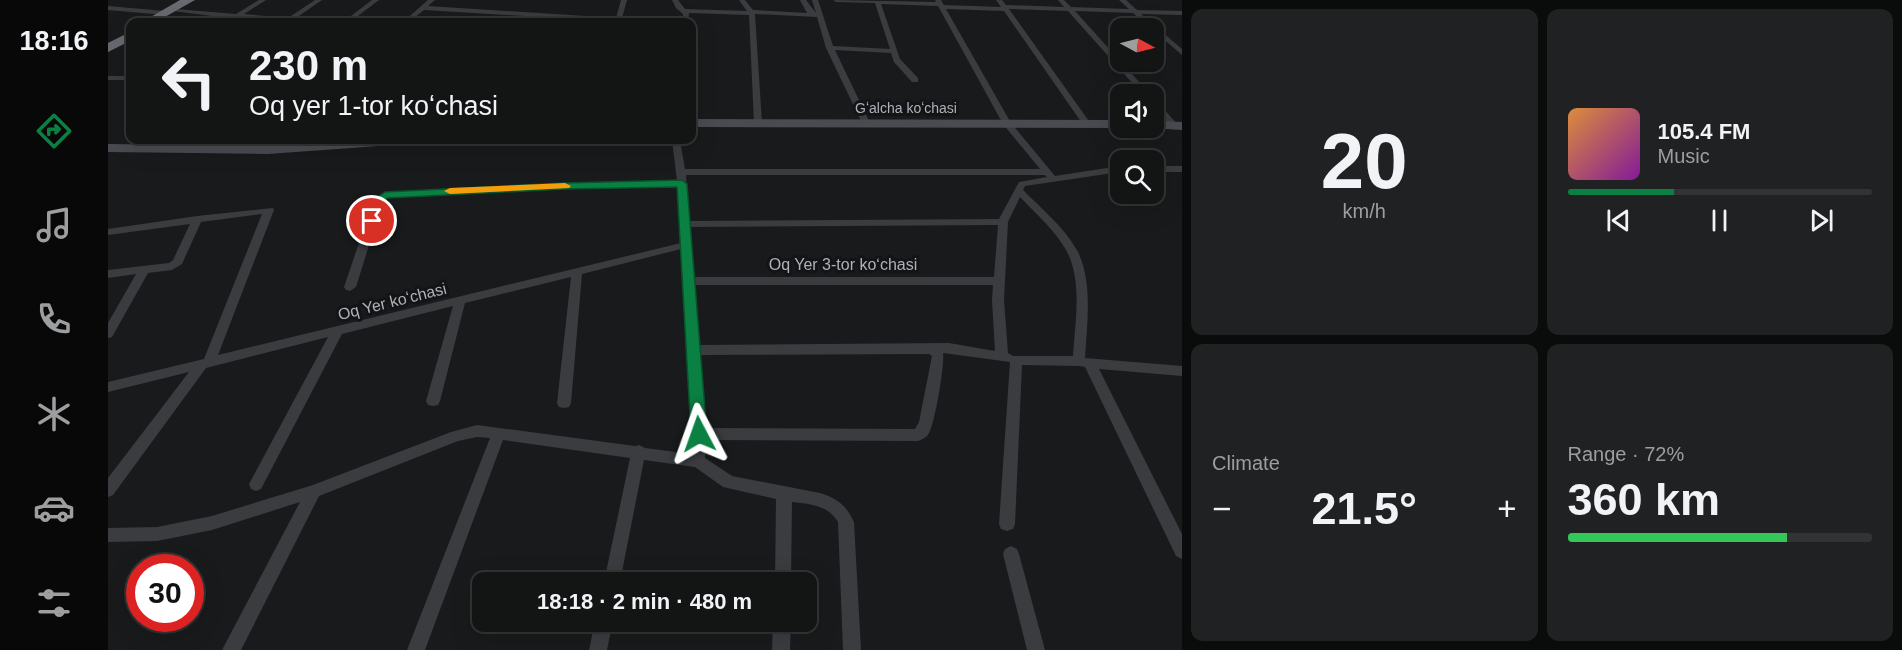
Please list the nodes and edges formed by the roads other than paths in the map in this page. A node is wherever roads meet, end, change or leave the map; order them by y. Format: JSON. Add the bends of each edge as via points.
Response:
{"nodes":[{"id":1,"x":189,"y":0,"type":"edge"},
{"id":2,"x":197,"y":0,"type":"edge"},
{"id":3,"x":263,"y":0,"type":"edge"},
{"id":4,"x":319,"y":0,"type":"edge"},
{"id":5,"x":376,"y":0,"type":"edge"},
{"id":6,"x":432,"y":0,"type":"edge"},
{"id":7,"x":623,"y":0,"type":"edge"},
{"id":8,"x":675,"y":0,"type":"edge"},
{"id":9,"x":742,"y":0,"type":"edge"},
{"id":10,"x":803,"y":0,"type":"edge"},
{"id":11,"x":815,"y":0,"type":"edge"},
{"id":12,"x":836,"y":0,"type":"edge"},
{"id":13,"x":999,"y":0,"type":"edge"},
{"id":14,"x":1061,"y":0,"type":"edge"},
{"id":15,"x":1122,"y":0,"type":"edge"},
{"id":16,"x":877,"y":1,"type":"edge"},
{"id":17,"x":940,"y":4,"type":"edge"},
{"id":18,"x":108,"y":8,"type":"edge"},
{"id":19,"x":423,"y":8,"type":"junction"},
{"id":20,"x":1005,"y":8,"type":"junction"},
{"id":21,"x":1069,"y":9,"type":"junction"},
{"id":22,"x":685,"y":10,"type":"junction"},
{"id":23,"x":170,"y":12,"type":"junction"},
{"id":24,"x":751,"y":12,"type":"junction"},
{"id":25,"x":1136,"y":12,"type":"junction"},
{"id":26,"x":1182,"y":14,"type":"edge"},
{"id":27,"x":815,"y":15,"type":"junction"},
{"id":28,"x":237,"y":16,"type":"junction"},
{"id":29,"x":157,"y":18,"type":"edge"},
{"id":30,"x":162,"y":18,"type":"edge"},
{"id":31,"x":233,"y":18,"type":"edge"},
{"id":32,"x":257,"y":18,"type":"edge"},
{"id":33,"x":292,"y":18,"type":"edge"},
{"id":34,"x":351,"y":18,"type":"edge"},
{"id":35,"x":410,"y":18,"type":"edge"},
{"id":36,"x":573,"y":18,"type":"edge"},
{"id":37,"x":619,"y":18,"type":"edge"},
{"id":38,"x":685,"y":18,"type":"edge"},
{"id":39,"x":126,"y":36,"type":"edge"},
{"id":40,"x":109,"y":44,"type":"edge"},
{"id":41,"x":830,"y":48,"type":"junction"},
{"id":42,"x":894,"y":51,"type":"junction"},
{"id":43,"x":1182,"y":53,"type":"edge"},
{"id":44,"x":108,"y":78,"type":"edge"},
{"id":45,"x":126,"y":78,"type":"edge"},
{"id":46,"x":915,"y":80,"type":"dead end"},
{"id":47,"x":1137,"y":84,"type":"edge"},
{"id":48,"x":1164,"y":113,"type":"edge"},
{"id":49,"x":696,"y":123,"type":"edge"},
{"id":50,"x":758,"y":123,"type":"junction"},
{"id":51,"x":866,"y":123,"type":"junction"},
{"id":52,"x":1007,"y":124,"type":"junction"},
{"id":53,"x":1087,"y":124,"type":"junction"},
{"id":54,"x":1110,"y":124,"type":"edge"},
{"id":55,"x":1178,"y":126,"type":"edge"},
{"id":56,"x":149,"y":144,"type":"edge"},
{"id":57,"x":302,"y":144,"type":"edge"},
{"id":58,"x":677,"y":144,"type":"edge"},
{"id":59,"x":108,"y":148,"type":"edge"},
{"id":60,"x":1164,"y":169,"type":"edge"},
{"id":61,"x":1182,"y":169,"type":"edge"},
{"id":62,"x":1110,"y":170,"type":"edge"},
{"id":63,"x":1050,"y":176,"type":"junction"},
{"id":64,"x":682,"y":178,"type":"junction"},
{"id":65,"x":1018,"y":190,"type":"junction"},
{"id":66,"x":197,"y":219,"type":"junction"},
{"id":67,"x":1003,"y":222,"type":"junction"},
{"id":68,"x":684,"y":224,"type":"junction"},
{"id":69,"x":108,"y":232,"type":"edge"},
{"id":70,"x":685,"y":245,"type":"junction"},
{"id":71,"x":143,"y":270,"type":"junction"},
{"id":72,"x":577,"y":273,"type":"junction"},
{"id":73,"x":108,"y":274,"type":"edge"},
{"id":74,"x":999,"y":280,"type":"junction"},
{"id":75,"x":688,"y":281,"type":"junction"},
{"id":76,"x":350,"y":287,"type":"dead end"},
{"id":77,"x":460,"y":300,"type":"junction"},
{"id":78,"x":337,"y":332,"type":"junction"},
{"id":79,"x":108,"y":334,"type":"edge"},
{"id":80,"x":932,"y":349,"type":"junction"},
{"id":81,"x":693,"y":350,"type":"junction"},
{"id":82,"x":1009,"y":358,"type":"junction"},
{"id":83,"x":1085,"y":362,"type":"junction"},
{"id":84,"x":205,"y":363,"type":"junction"},
{"id":85,"x":1182,"y":371,"type":"edge"},
{"id":86,"x":108,"y":387,"type":"edge"},
{"id":87,"x":433,"y":401,"type":"dead end"},
{"id":88,"x":564,"y":403,"type":"dead end"},
{"id":89,"x":499,"y":433,"type":"junction"},
{"id":90,"x":699,"y":434,"type":"junction"},
{"id":91,"x":639,"y":451,"type":"junction"},
{"id":92,"x":698,"y":461,"type":"junction"},
{"id":93,"x":256,"y":484,"type":"dead end"},
{"id":94,"x":108,"y":490,"type":"edge"},
{"id":95,"x":314,"y":491,"type":"junction"},
{"id":96,"x":784,"y":494,"type":"junction"},
{"id":97,"x":1007,"y":524,"type":"dead end"},
{"id":98,"x":109,"y":536,"type":"edge"},
{"id":99,"x":1182,"y":551,"type":"edge"},
{"id":100,"x":1011,"y":554,"type":"dead end"},
{"id":101,"x":614,"y":572,"type":"edge"},
{"id":102,"x":783,"y":572,"type":"edge"},
{"id":103,"x":602,"y":632,"type":"edge"},
{"id":104,"x":782,"y":632,"type":"edge"},
{"id":105,"x":231,"y":650,"type":"edge"},
{"id":106,"x":416,"y":650,"type":"edge"},
{"id":107,"x":598,"y":650,"type":"edge"},
{"id":108,"x":781,"y":650,"type":"edge"},
{"id":109,"x":852,"y":650,"type":"edge"},
{"id":110,"x":1036,"y":650,"type":"edge"}],
"edges":[{"from":1,"to":23,"type":"highway"},
{"from":2,"to":23,"type":"highway"},
{"from":3,"to":28,"type":"street"},
{"from":4,"to":33,"type":"street"},
{"from":5,"to":34,"type":"street"},
{"from":6,"to":19,"type":"street"},
{"from":7,"to":37,"type":"street"},
{"from":8,"to":22,"type":"street"},
{"from":9,"to":24,"type":"street"},
{"from":10,"to":27,"type":"street"},
{"from":11,"to":27,"type":"street"},
{"from":12,"to":16,"type":"street"},
{"from":13,"to":20,"type":"street"},
{"from":14,"to":21,"type":"street"},
{"from":15,"to":25,"type":"street"},
{"from":16,"to":17,"type":"street"},
{"from":16,"to":42,"type":"street"},
{"from":17,"to":20,"type":"street"},
{"from":17,"to":52,"type":"street"},
{"from":18,"to":23,"type":"street"},
{"from":19,"to":35,"type":"street"},
{"from":19,"to":36,"type":"street"},
{"from":20,"to":21,"type":"street"},
{"from":20,"to":53,"type":"street"},
{"from":21,"to":25,"type":"street"},
{"from":21,"to":47,"type":"street"},
{"from":22,"to":24,"type":"street"},
{"from":22,"to":38,"type":"street"},
{"from":23,"to":28,"type":"street"},
{"from":23,"to":29,"type":"highway"},
{"from":23,"to":30,"type":"highway"},
{"from":24,"to":27,"type":"street"},
{"from":24,"to":50,"type":"street"},
{"from":25,"to":26,"type":"street"},
{"from":25,"to":43,"type":"street"},
{"from":27,"to":41,"type":"street"},
{"from":28,"to":31,"type":"street"},
{"from":28,"to":32,"type":"street"},
{"from":39,"to":40,"type":"highway"},
{"from":41,"to":42,"type":"street"},
{"from":41,"to":51,"type":"street"},
{"from":42,"to":46,"type":"street"},
{"from":44,"to":45,"type":"street"},
{"from":48,"to":55,"type":"street"},
{"from":49,"to":50,"type":"street","name":"Gʻalcha koʻchasi"},
{"from":50,"to":51,"type":"street","name":"Gʻalcha koʻchasi"},
{"from":51,"to":52,"type":"street","name":"Gʻalcha koʻchasi"},
{"from":52,"to":53,"type":"street","name":"Gʻalcha koʻchasi"},
{"from":52,"to":63,"type":"street"},
{"from":53,"to":54,"type":"street","name":"Gʻalcha koʻchasi"},
{"from":56,"to":57,"type":"street"},
{"from":56,"to":59,"type":"street"},
{"from":58,"to":64,"type":"street"},
{"from":60,"to":61,"type":"street"},
{"from":62,"to":63,"type":"street"},
{"from":63,"to":64,"type":"street"},
{"from":63,"to":65,"type":"street","via":[[1022,184]]},
{"from":64,"to":68,"type":"street"},
{"from":64,"to":76,"type":"street","via":[[385,195],[379,199]]},
{"from":65,"to":67,"type":"street"},
{"from":65,"to":83,"type":"street","via":[[1075,257]]},
{"from":66,"to":69,"type":"street"},
{"from":66,"to":71,"type":"street","via":[[178,262]]},
{"from":66,"to":84,"type":"street","via":[[270,211]]},
{"from":67,"to":68,"type":"street"},
{"from":67,"to":74,"type":"street"},
{"from":68,"to":70,"type":"street"},
{"from":70,"to":72,"type":"street","name":"Oq Yer koʻchasi"},
{"from":70,"to":75,"type":"street"},
{"from":71,"to":73,"type":"street"},
{"from":71,"to":79,"type":"street"},
{"from":72,"to":77,"type":"street","name":"Oq Yer koʻchasi"},
{"from":72,"to":88,"type":"street"},
{"from":74,"to":75,"type":"street","name":"Oq Yer 3-tor koʻchasi"},
{"from":74,"to":82,"type":"street"},
{"from":75,"to":81,"type":"street"},
{"from":77,"to":78,"type":"street","name":"Oq Yer koʻchasi"},
{"from":77,"to":87,"type":"street"},
{"from":78,"to":84,"type":"street","name":"Oq Yer koʻchasi"},
{"from":78,"to":93,"type":"street"},
{"from":80,"to":81,"type":"street"},
{"from":80,"to":82,"type":"street"},
{"from":80,"to":90,"type":"street","via":[[938,355],[926,422],[918,435]]},
{"from":81,"to":90,"type":"street"},
{"from":82,"to":83,"type":"street"},
{"from":82,"to":97,"type":"street"},
{"from":83,"to":85,"type":"street"},
{"from":83,"to":99,"type":"street"},
{"from":84,"to":86,"type":"street","name":"Oq Yer koʻchasi"},
{"from":84,"to":94,"type":"street"},
{"from":89,"to":91,"type":"street"},
{"from":89,"to":95,"type":"street","via":[[466,432]]},
{"from":89,"to":106,"type":"street"},
{"from":90,"to":92,"type":"street"},
{"from":91,"to":92,"type":"street"},
{"from":91,"to":101,"type":"street"},
{"from":92,"to":96,"type":"street","via":[[728,482]]},
{"from":95,"to":98,"type":"street","via":[[182,530]]},
{"from":95,"to":105,"type":"street"},
{"from":96,"to":102,"type":"street"},
{"from":96,"to":109,"type":"street","via":[[820,501],[843,512]]},
{"from":100,"to":110,"type":"street"},
{"from":103,"to":107,"type":"street"},
{"from":104,"to":108,"type":"street"}]}
